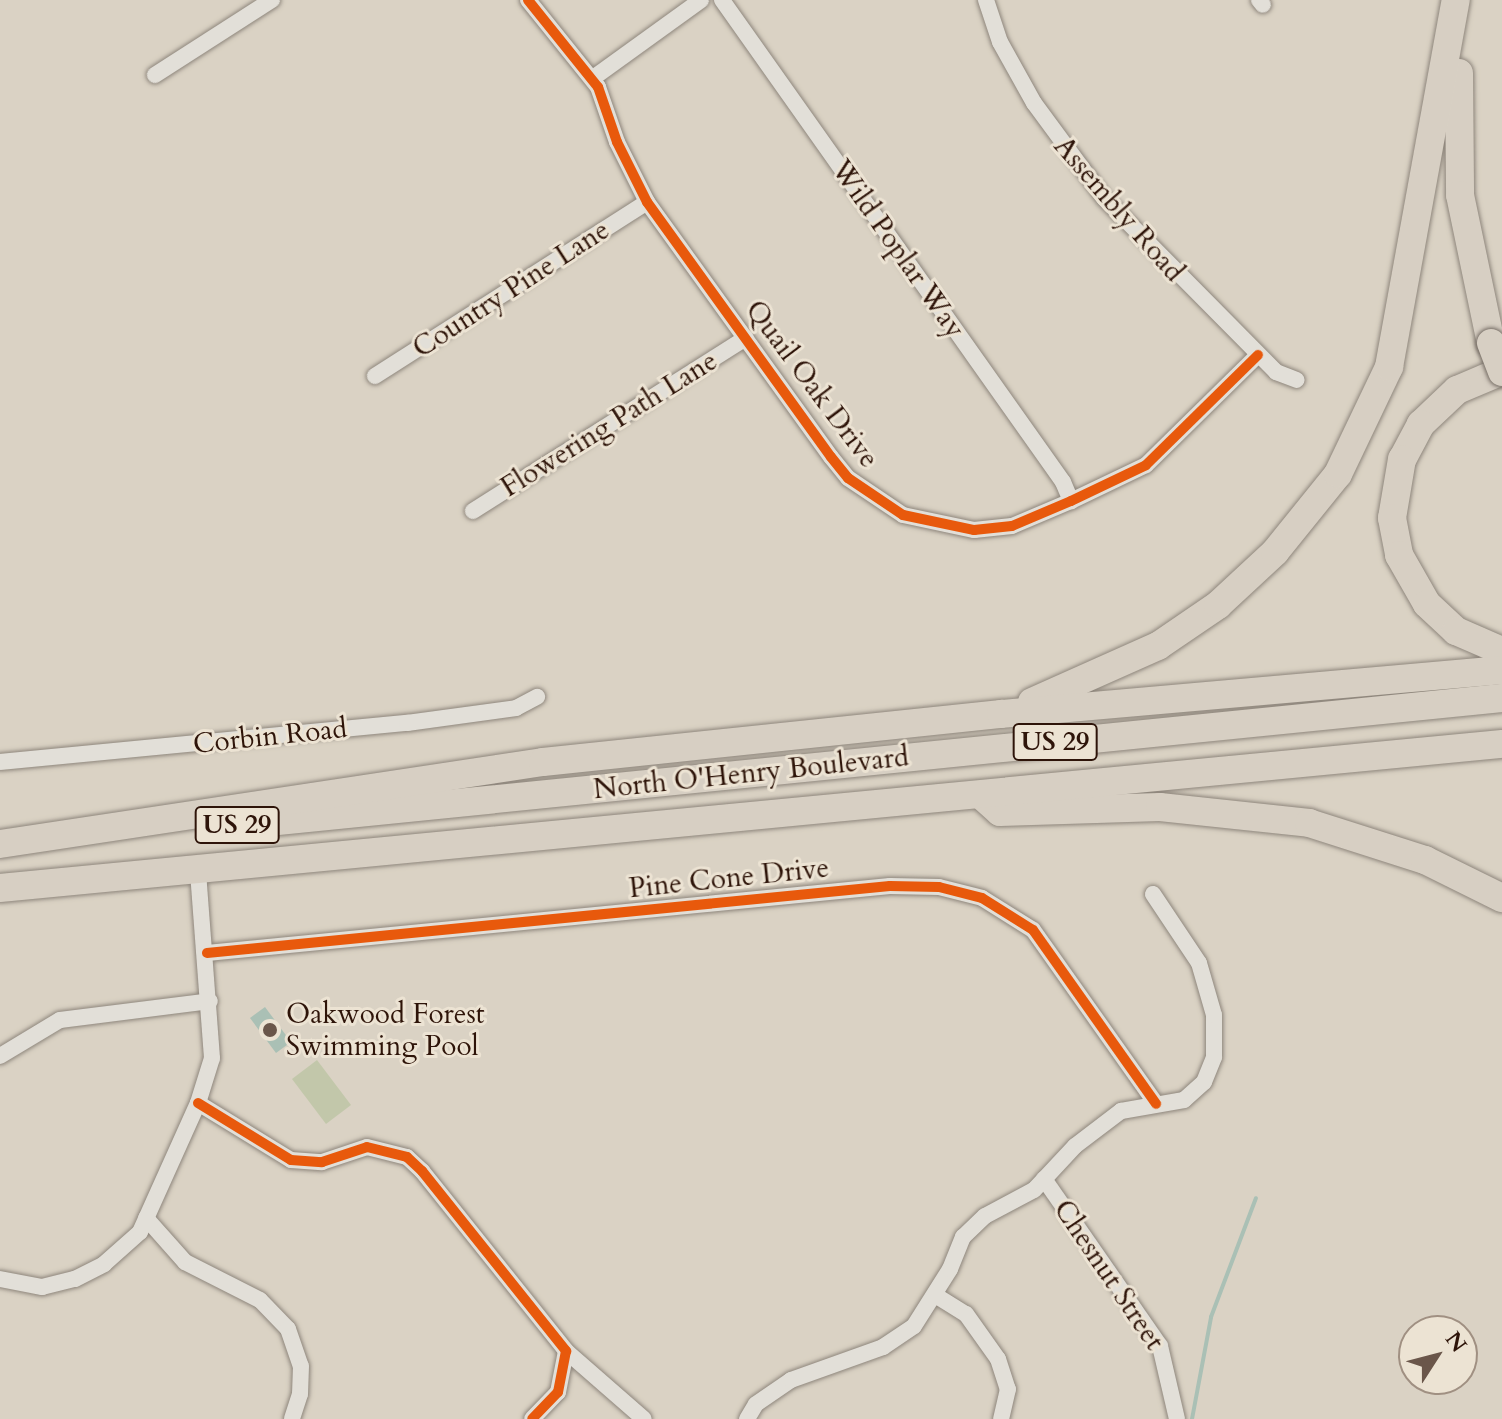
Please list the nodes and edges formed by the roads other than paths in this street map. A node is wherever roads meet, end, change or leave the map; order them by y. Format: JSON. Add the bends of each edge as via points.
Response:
{"nodes":[{"id":1,"x":272,"y":0,"type":"edge"},
{"id":2,"x":528,"y":0,"type":"edge"},
{"id":3,"x":701,"y":0,"type":"edge"},
{"id":4,"x":722,"y":0,"type":"edge"},
{"id":5,"x":986,"y":0,"type":"edge"},
{"id":6,"x":1456,"y":0,"type":"edge"},
{"id":7,"x":1466,"y":0,"type":"edge"},
{"id":8,"x":155,"y":75,"type":"dead end"},
{"id":9,"x":593,"y":78,"type":"junction"},
{"id":10,"x":647,"y":202,"type":"junction"},
{"id":11,"x":746,"y":338,"type":"junction"},
{"id":12,"x":1258,"y":355,"type":"junction"},
{"id":13,"x":1502,"y":372,"type":"edge"},
{"id":14,"x":375,"y":376,"type":"dead end"},
{"id":15,"x":1297,"y":380,"type":"dead end"},
{"id":16,"x":1071,"y":501,"type":"junction"},
{"id":17,"x":473,"y":511,"type":"dead end"},
{"id":18,"x":1502,"y":651,"type":"edge"},
{"id":19,"x":1502,"y":670,"type":"edge"},
{"id":20,"x":537,"y":697,"type":"dead end"},
{"id":21,"x":1502,"y":698,"type":"edge"},
{"id":22,"x":1001,"y":714,"type":"junction"},
{"id":23,"x":1502,"y":744,"type":"edge"},
{"id":24,"x":0,"y":762,"type":"edge"},
{"id":25,"x":981,"y":795,"type":"junction"},
{"id":26,"x":0,"y":847,"type":"edge"},
{"id":27,"x":198,"y":871,"type":"junction"},
{"id":28,"x":0,"y":888,"type":"edge"},
{"id":29,"x":1153,"y":894,"type":"dead end"},
{"id":30,"x":1502,"y":898,"type":"edge"},
{"id":31,"x":207,"y":953,"type":"junction"},
{"id":32,"x":210,"y":1001,"type":"junction"},
{"id":33,"x":0,"y":1056,"type":"edge"},
{"id":34,"x":198,"y":1103,"type":"junction"},
{"id":35,"x":1156,"y":1104,"type":"junction"},
{"id":36,"x":1044,"y":1179,"type":"junction"},
{"id":37,"x":146,"y":1218,"type":"junction"},
{"id":38,"x":0,"y":1279,"type":"edge"},
{"id":39,"x":935,"y":1295,"type":"junction"},
{"id":40,"x":566,"y":1351,"type":"junction"},
{"id":41,"x":293,"y":1419,"type":"edge"},
{"id":42,"x":532,"y":1419,"type":"edge"},
{"id":43,"x":644,"y":1419,"type":"edge"},
{"id":44,"x":747,"y":1419,"type":"edge"},
{"id":45,"x":1001,"y":1419,"type":"edge"},
{"id":46,"x":1177,"y":1419,"type":"edge"}],
"edges":[{"from":1,"to":8,"type":"street"},
{"from":2,"to":9,"type":"street","name":"Quail Oak Drive"},
{"from":3,"to":9,"type":"street"},
{"from":4,"to":16,"type":"street","name":"Wild Poplar Way","via":[[1063,482]]},
{"from":5,"to":12,"type":"street","name":"Assembly Road","via":[[1008,59],[1064,148],[1134,232]]},
{"from":6,"to":22,"type":"highway","via":[[1389,367],[1338,474],[1275,552],[1190,625],[1080,684]]},
{"from":7,"to":13,"type":"highway","bridge":true,"via":[[1458,86],[1460,195],[1491,343]]},
{"from":9,"to":10,"type":"street","name":"Quail Oak Drive"},
{"from":10,"to":11,"type":"street","name":"Quail Oak Drive"},
{"from":10,"to":14,"type":"street","name":"Country Pine Lane"},
{"from":11,"to":16,"type":"street","name":"Quail Oak Drive","via":[[848,478],[903,515],[974,530],[1012,526]]},
{"from":11,"to":17,"type":"street","name":"Flowering Path Lane"},
{"from":12,"to":15,"type":"street","name":"Assembly Road","via":[[1283,377]]},
{"from":12,"to":16,"type":"street","name":"Quail Oak Drive","via":[[1146,465]]},
{"from":13,"to":18,"type":"highway","via":[[1457,390],[1421,424],[1399,468],[1392,518],[1406,573],[1427,604],[1456,631]]},
{"from":19,"to":22,"type":"highway"},
{"from":20,"to":24,"type":"street","name":"Corbin Road","via":[[516,708],[407,723]]},
{"from":21,"to":26,"type":"highway","name":"North O'Henry Boulevard","number":"US 29"},
{"from":22,"to":26,"type":"highway","via":[[543,762]]},
{"from":23,"to":25,"type":"highway","name":"North O'Henry Boulevard","number":"US 29"},
{"from":25,"to":27,"type":"highway","name":"North O'Henry Boulevard","number":"US 29"},
{"from":25,"to":30,"type":"highway","via":[[1000,812],[1160,807],[1309,823],[1425,860]]},
{"from":27,"to":28,"type":"highway","name":"North O'Henry Boulevard","number":"US 29"},
{"from":27,"to":31,"type":"street"},
{"from":29,"to":35,"type":"street","name":"Chesnut Street","via":[[1199,963],[1214,1015],[1214,1057],[1204,1082],[1184,1100]]},
{"from":31,"to":32,"type":"street"},
{"from":31,"to":35,"type":"street","name":"Pine Cone Drive","via":[[890,886],[939,887],[982,898],[1033,930]]},
{"from":32,"to":33,"type":"street","via":[[60,1020]]},
{"from":32,"to":34,"type":"street","via":[[212,1058]]},
{"from":34,"to":37,"type":"street"},
{"from":34,"to":40,"type":"street","via":[[291,1160],[322,1162],[367,1147],[407,1157]]},
{"from":35,"to":36,"type":"street","name":"Chesnut Street","via":[[1121,1111],[1075,1146]]},
{"from":36,"to":39,"type":"street","name":"Chesnut Street","via":[[1034,1190],[985,1216],[963,1237]]},
{"from":36,"to":46,"type":"street","name":"Chesnut Street","via":[[1160,1346]]},
{"from":37,"to":38,"type":"street","via":[[121,1251],[75,1279],[42,1287]]},
{"from":37,"to":41,"type":"street","via":[[185,1262],[260,1300],[288,1329],[301,1366]]},
{"from":39,"to":44,"type":"street","name":"Chesnut Street","via":[[914,1326],[883,1347],[791,1380],[756,1404]]},
{"from":39,"to":45,"type":"street","via":[[966,1314],[998,1359],[1008,1389]]},
{"from":40,"to":42,"type":"street","via":[[558,1392]]},
{"from":40,"to":43,"type":"street"}]}
